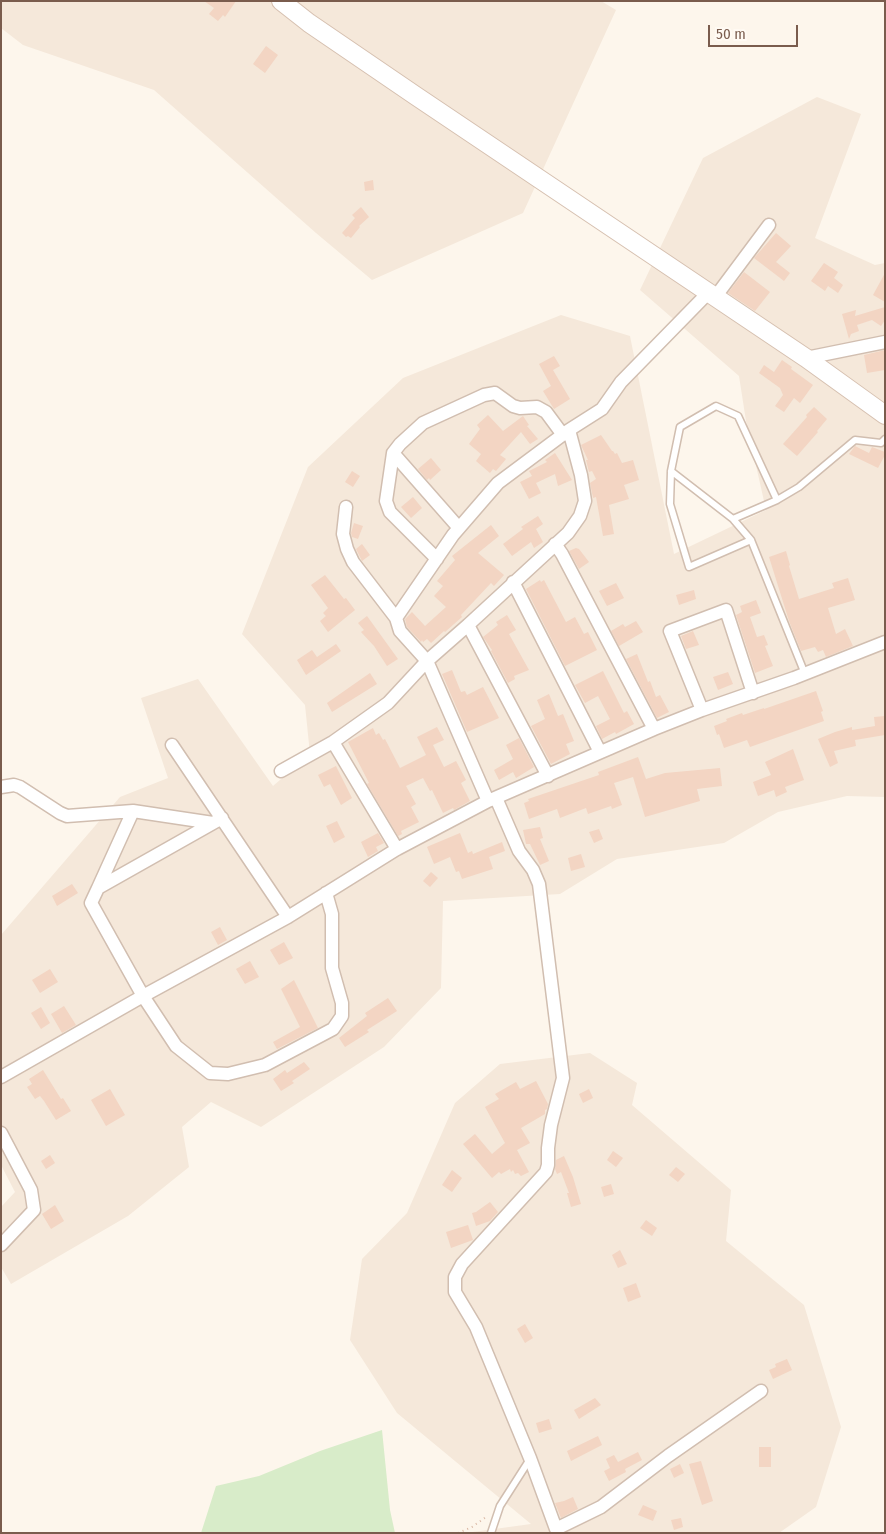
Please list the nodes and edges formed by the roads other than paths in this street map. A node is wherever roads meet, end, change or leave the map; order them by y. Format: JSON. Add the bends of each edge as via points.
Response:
{"nodes":[{"id":1,"x":281,"y":1,"type":"edge"},
{"id":2,"x":769,"y":225,"type":"dead end"},
{"id":3,"x":713,"y":294,"type":"junction"},
{"id":4,"x":885,"y":342,"type":"edge"},
{"id":5,"x":806,"y":358,"type":"junction"},
{"id":6,"x":885,"y":415,"type":"edge"},
{"id":7,"x":566,"y":432,"type":"junction"},
{"id":8,"x":885,"y":439,"type":"edge"},
{"id":9,"x":393,"y":453,"type":"junction"},
{"id":10,"x":671,"y":471,"type":"junction"},
{"id":11,"x":777,"y":500,"type":"junction"},
{"id":12,"x":346,"y":507,"type":"dead end"},
{"id":13,"x":733,"y":519,"type":"junction"},
{"id":14,"x":459,"y":528,"type":"junction"},
{"id":15,"x":751,"y":540,"type":"junction"},
{"id":16,"x":555,"y":544,"type":"junction"},
{"id":17,"x":437,"y":559,"type":"junction"},
{"id":18,"x":513,"y":582,"type":"junction"},
{"id":19,"x":396,"y":618,"type":"junction"},
{"id":20,"x":468,"y":625,"type":"junction"},
{"id":21,"x":885,"y":642,"type":"edge"},
{"id":22,"x":427,"y":661,"type":"junction"},
{"id":23,"x":805,"y":674,"type":"junction"},
{"id":24,"x":753,"y":693,"type":"junction"},
{"id":25,"x":702,"y":710,"type":"junction"},
{"id":26,"x":654,"y":729,"type":"junction"},
{"id":27,"x":333,"y":742,"type":"junction"},
{"id":28,"x":172,"y":745,"type":"dead end"},
{"id":29,"x":600,"y":752,"type":"junction"},
{"id":30,"x":281,"y":772,"type":"dead end"},
{"id":31,"x":548,"y":776,"type":"junction"},
{"id":32,"x":1,"y":787,"type":"edge"},
{"id":33,"x":492,"y":799,"type":"junction"},
{"id":34,"x":133,"y":811,"type":"junction"},
{"id":35,"x":218,"y":821,"type":"junction"},
{"id":36,"x":397,"y":849,"type":"junction"},
{"id":37,"x":98,"y":888,"type":"junction"},
{"id":38,"x":326,"y":893,"type":"junction"},
{"id":39,"x":288,"y":917,"type":"junction"},
{"id":40,"x":142,"y":996,"type":"junction"},
{"id":41,"x":1,"y":1077,"type":"edge"},
{"id":42,"x":1,"y":1133,"type":"edge"},
{"id":43,"x":1,"y":1245,"type":"edge"},
{"id":44,"x":762,"y":1391,"type":"dead end"},
{"id":45,"x":530,"y":1458,"type":"junction"},
{"id":46,"x":491,"y":1533,"type":"edge"}],
"edges":[{"from":1,"to":3,"type":"street","via":[[416,96]]},
{"from":2,"to":3,"type":"street"},
{"from":3,"to":5,"type":"street"},
{"from":3,"to":7,"type":"street","via":[[621,382],[602,409]]},
{"from":4,"to":5,"type":"street"},
{"from":5,"to":6,"type":"street"},
{"from":7,"to":9,"type":"street","via":[[537,407],[513,406],[495,393],[423,423]]},
{"from":7,"to":14,"type":"street","via":[[498,483]]},
{"from":7,"to":16,"type":"street","via":[[581,475],[585,501],[580,516]]},
{"from":8,"to":11,"type":"lane","via":[[881,443],[855,440],[799,487]]},
{"from":9,"to":14,"type":"street"},
{"from":9,"to":17,"type":"street","via":[[386,500],[390,512]]},
{"from":10,"to":11,"type":"lane","via":[[680,427],[716,406],[738,416]]},
{"from":10,"to":13,"type":"lane"},
{"from":10,"to":15,"type":"lane","via":[[670,504],[689,567]]},
{"from":11,"to":13,"type":"lane"},
{"from":12,"to":19,"type":"street","via":[[343,534],[347,549],[353,562]]},
{"from":13,"to":15,"type":"lane"},
{"from":14,"to":17,"type":"street"},
{"from":15,"to":23,"type":"lane"},
{"from":16,"to":18,"type":"street"},
{"from":16,"to":26,"type":"street"},
{"from":17,"to":19,"type":"street"},
{"from":18,"to":20,"type":"street"},
{"from":18,"to":29,"type":"street"},
{"from":19,"to":22,"type":"street","via":[[400,631]]},
{"from":20,"to":22,"type":"street"},
{"from":20,"to":31,"type":"street"},
{"from":21,"to":23,"type":"street"},
{"from":22,"to":27,"type":"street","via":[[388,703]]},
{"from":22,"to":33,"type":"street"},
{"from":23,"to":24,"type":"street"},
{"from":24,"to":25,"type":"street"},
{"from":24,"to":25,"type":"street","via":[[726,610],[670,632]]},
{"from":25,"to":26,"type":"street"},
{"from":26,"to":29,"type":"street"},
{"from":27,"to":30,"type":"street"},
{"from":27,"to":36,"type":"street"},
{"from":28,"to":35,"type":"street"},
{"from":29,"to":31,"type":"street"},
{"from":31,"to":33,"type":"street"},
{"from":32,"to":34,"type":"street","via":[[20,787],[67,816]]},
{"from":33,"to":36,"type":"street"},
{"from":33,"to":45,"type":"street","via":[[540,884],[562,1078],[551,1124],[546,1172],[462,1264],[455,1277],[455,1292],[476,1327]]},
{"from":34,"to":35,"type":"street"},
{"from":34,"to":37,"type":"street"},
{"from":35,"to":37,"type":"street"},
{"from":35,"to":39,"type":"street"},
{"from":36,"to":38,"type":"street"},
{"from":37,"to":40,"type":"street","via":[[91,903]]},
{"from":38,"to":39,"type":"street"},
{"from":38,"to":40,"type":"street","via":[[332,914],[332,968],[342,1003],[342,1016],[333,1029],[265,1065],[228,1074],[210,1073],[176,1046]]},
{"from":39,"to":40,"type":"street"},
{"from":40,"to":41,"type":"street"},
{"from":42,"to":43,"type":"street","via":[[31,1190],[34,1210]]},
{"from":44,"to":45,"type":"street","via":[[601,1507],[554,1530]]},
{"from":45,"to":46,"type":"lane","via":[[500,1506]]}]}
